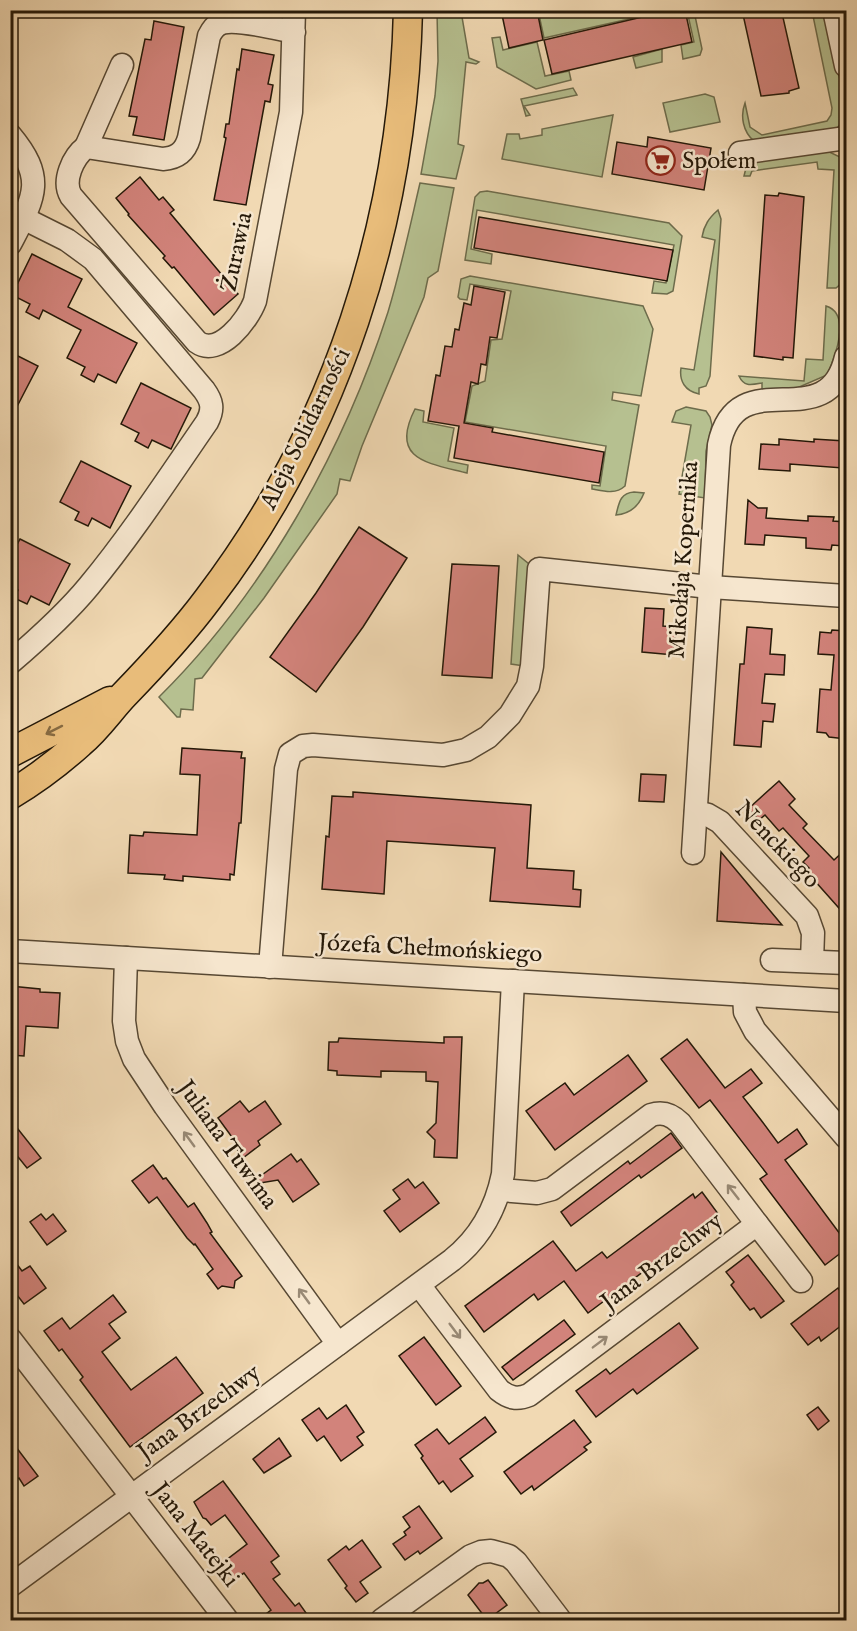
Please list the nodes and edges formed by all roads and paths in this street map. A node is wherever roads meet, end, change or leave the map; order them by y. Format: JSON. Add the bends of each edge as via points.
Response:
{"nodes":[{"id":1,"x":408,"y":10,"type":"edge"},
{"id":2,"x":834,"y":10,"type":"edge"},
{"id":3,"x":294,"y":21,"type":"edge"},
{"id":4,"x":122,"y":65,"type":"dead end"},
{"id":5,"x":846,"y":66,"type":"edge"},
{"id":6,"x":10,"y":135,"type":"edge"},
{"id":7,"x":846,"y":138,"type":"edge"},
{"id":8,"x":86,"y":147,"type":"junction"},
{"id":9,"x":740,"y":153,"type":"dead end"},
{"id":10,"x":23,"y":218,"type":"junction"},
{"id":11,"x":10,"y":244,"type":"edge"},
{"id":12,"x":846,"y":357,"type":"edge"},
{"id":13,"x":710,"y":587,"type":"junction"},
{"id":14,"x":846,"y":596,"type":"edge"},
{"id":15,"x":10,"y":663,"type":"edge"},
{"id":16,"x":122,"y":697,"type":"junction"},
{"id":17,"x":10,"y":753,"type":"edge"},
{"id":18,"x":10,"y":795,"type":"edge"},
{"id":19,"x":696,"y":812,"type":"junction"},
{"id":20,"x":693,"y":853,"type":"dead end"},
{"id":21,"x":10,"y":951,"type":"edge"},
{"id":22,"x":126,"y":958,"type":"junction"},
{"id":23,"x":772,"y":960,"type":"dead end"},
{"id":24,"x":812,"y":962,"type":"junction"},
{"id":25,"x":846,"y":963,"type":"edge"},
{"id":26,"x":270,"y":967,"type":"junction"},
{"id":27,"x":513,"y":981,"type":"junction"},
{"id":28,"x":744,"y":995,"type":"junction"},
{"id":29,"x":846,"y":1001,"type":"edge"},
{"id":30,"x":846,"y":1137,"type":"edge"},
{"id":31,"x":500,"y":1190,"type":"junction"},
{"id":32,"x":757,"y":1224,"type":"junction"},
{"id":33,"x":801,"y":1281,"type":"dead end"},
{"id":34,"x":419,"y":1284,"type":"junction"},
{"id":35,"x":10,"y":1339,"type":"edge"},
{"id":36,"x":338,"y":1344,"type":"junction"},
{"id":37,"x":131,"y":1496,"type":"junction"},
{"id":38,"x":10,"y":1586,"type":"edge"},
{"id":39,"x":227,"y":1620,"type":"edge"},
{"id":40,"x":382,"y":1620,"type":"edge"},
{"id":41,"x":560,"y":1620,"type":"edge"}],
"edges":[{"from":1,"to":16,"type":"main road","name":"Aleja Solidarności","via":[[405,78],[392,176],[367,285],[334,380],[292,467],[239,555],[181,633]]},
{"from":2,"to":5,"type":"street"},
{"from":3,"to":8,"type":"street","name":"Żurawia","via":[[229,21],[215,27],[208,43],[189,138],[179,155],[157,159]]},
{"from":3,"to":8,"type":"street","name":"Żurawia","via":[[291,112],[257,294],[245,321],[216,345],[197,342],[71,196],[68,178]]},
{"from":4,"to":8,"type":"street","name":"Żurawia"},
{"from":6,"to":10,"type":"street","via":[[28,158],[33,176],[31,199]]},
{"from":7,"to":9,"type":"street"},
{"from":10,"to":11,"type":"street"},
{"from":10,"to":15,"type":"street","via":[[67,240],[93,259],[209,396],[212,408],[202,430],[99,573]]},
{"from":12,"to":13,"type":"street","name":"Mikołaja Kopernika","via":[[838,381],[825,393],[748,404],[727,419],[719,445]]},
{"from":13,"to":14,"type":"street"},
{"from":13,"to":19,"type":"street","name":"Mikołaja Kopernika"},
{"from":13,"to":26,"type":"street","via":[[539,569],[528,686],[510,715],[488,737],[466,750],[443,755],[298,747],[290,754],[286,769]]},
{"from":16,"to":17,"type":"main road","name":"Aleja Solidarności","one_way":true},
{"from":16,"to":18,"type":"main road","name":"Aleja Solidarności","via":[[81,743]]},
{"from":19,"to":20,"type":"street","name":"Mikołaja Kopernika"},
{"from":19,"to":24,"type":"street","name":"Nenckiego","via":[[720,822],[807,916],[813,933]]},
{"from":21,"to":22,"type":"street","name":"Józefa Chełmońskiego"},
{"from":22,"to":26,"type":"street","name":"Józefa Chełmońskiego"},
{"from":36,"to":22,"type":"street","name":"Juliana Tuwima","one_way":true,"via":[[136,1064],[125,1031]]},
{"from":23,"to":24,"type":"street"},
{"from":24,"to":25,"type":"street"},
{"from":26,"to":27,"type":"street","name":"Józefa Chełmońskiego"},
{"from":27,"to":28,"type":"street","name":"Józefa Chełmońskiego"},
{"from":27,"to":31,"type":"street","name":"Jana Brzechwy"},
{"from":28,"to":29,"type":"street","name":"Józefa Chełmońskiego"},
{"from":28,"to":30,"type":"street","via":[[745,1012],[755,1032]]},
{"from":32,"to":31,"type":"street","name":"Jana Brzechwy","one_way":true,"via":[[680,1123],[670,1115],[656,1113],[544,1192]]},
{"from":31,"to":34,"type":"street","name":"Jana Brzechwy","via":[[477,1236]]},
{"from":32,"to":33,"type":"street","name":"Jana Brzechwy"},
{"from":34,"to":32,"type":"street","name":"Jana Brzechwy","one_way":true,"via":[[500,1390],[523,1398]]},
{"from":34,"to":36,"type":"street","name":"Jana Brzechwy"},
{"from":35,"to":37,"type":"street","name":"Jana Matejki"},
{"from":36,"to":37,"type":"street","name":"Jana Brzechwy"},
{"from":37,"to":38,"type":"street","name":"Jana Brzechwy"},
{"from":37,"to":39,"type":"street","name":"Jana Matejki"},
{"from":40,"to":41,"type":"street","via":[[463,1561],[491,1551],[516,1562]]}]}
